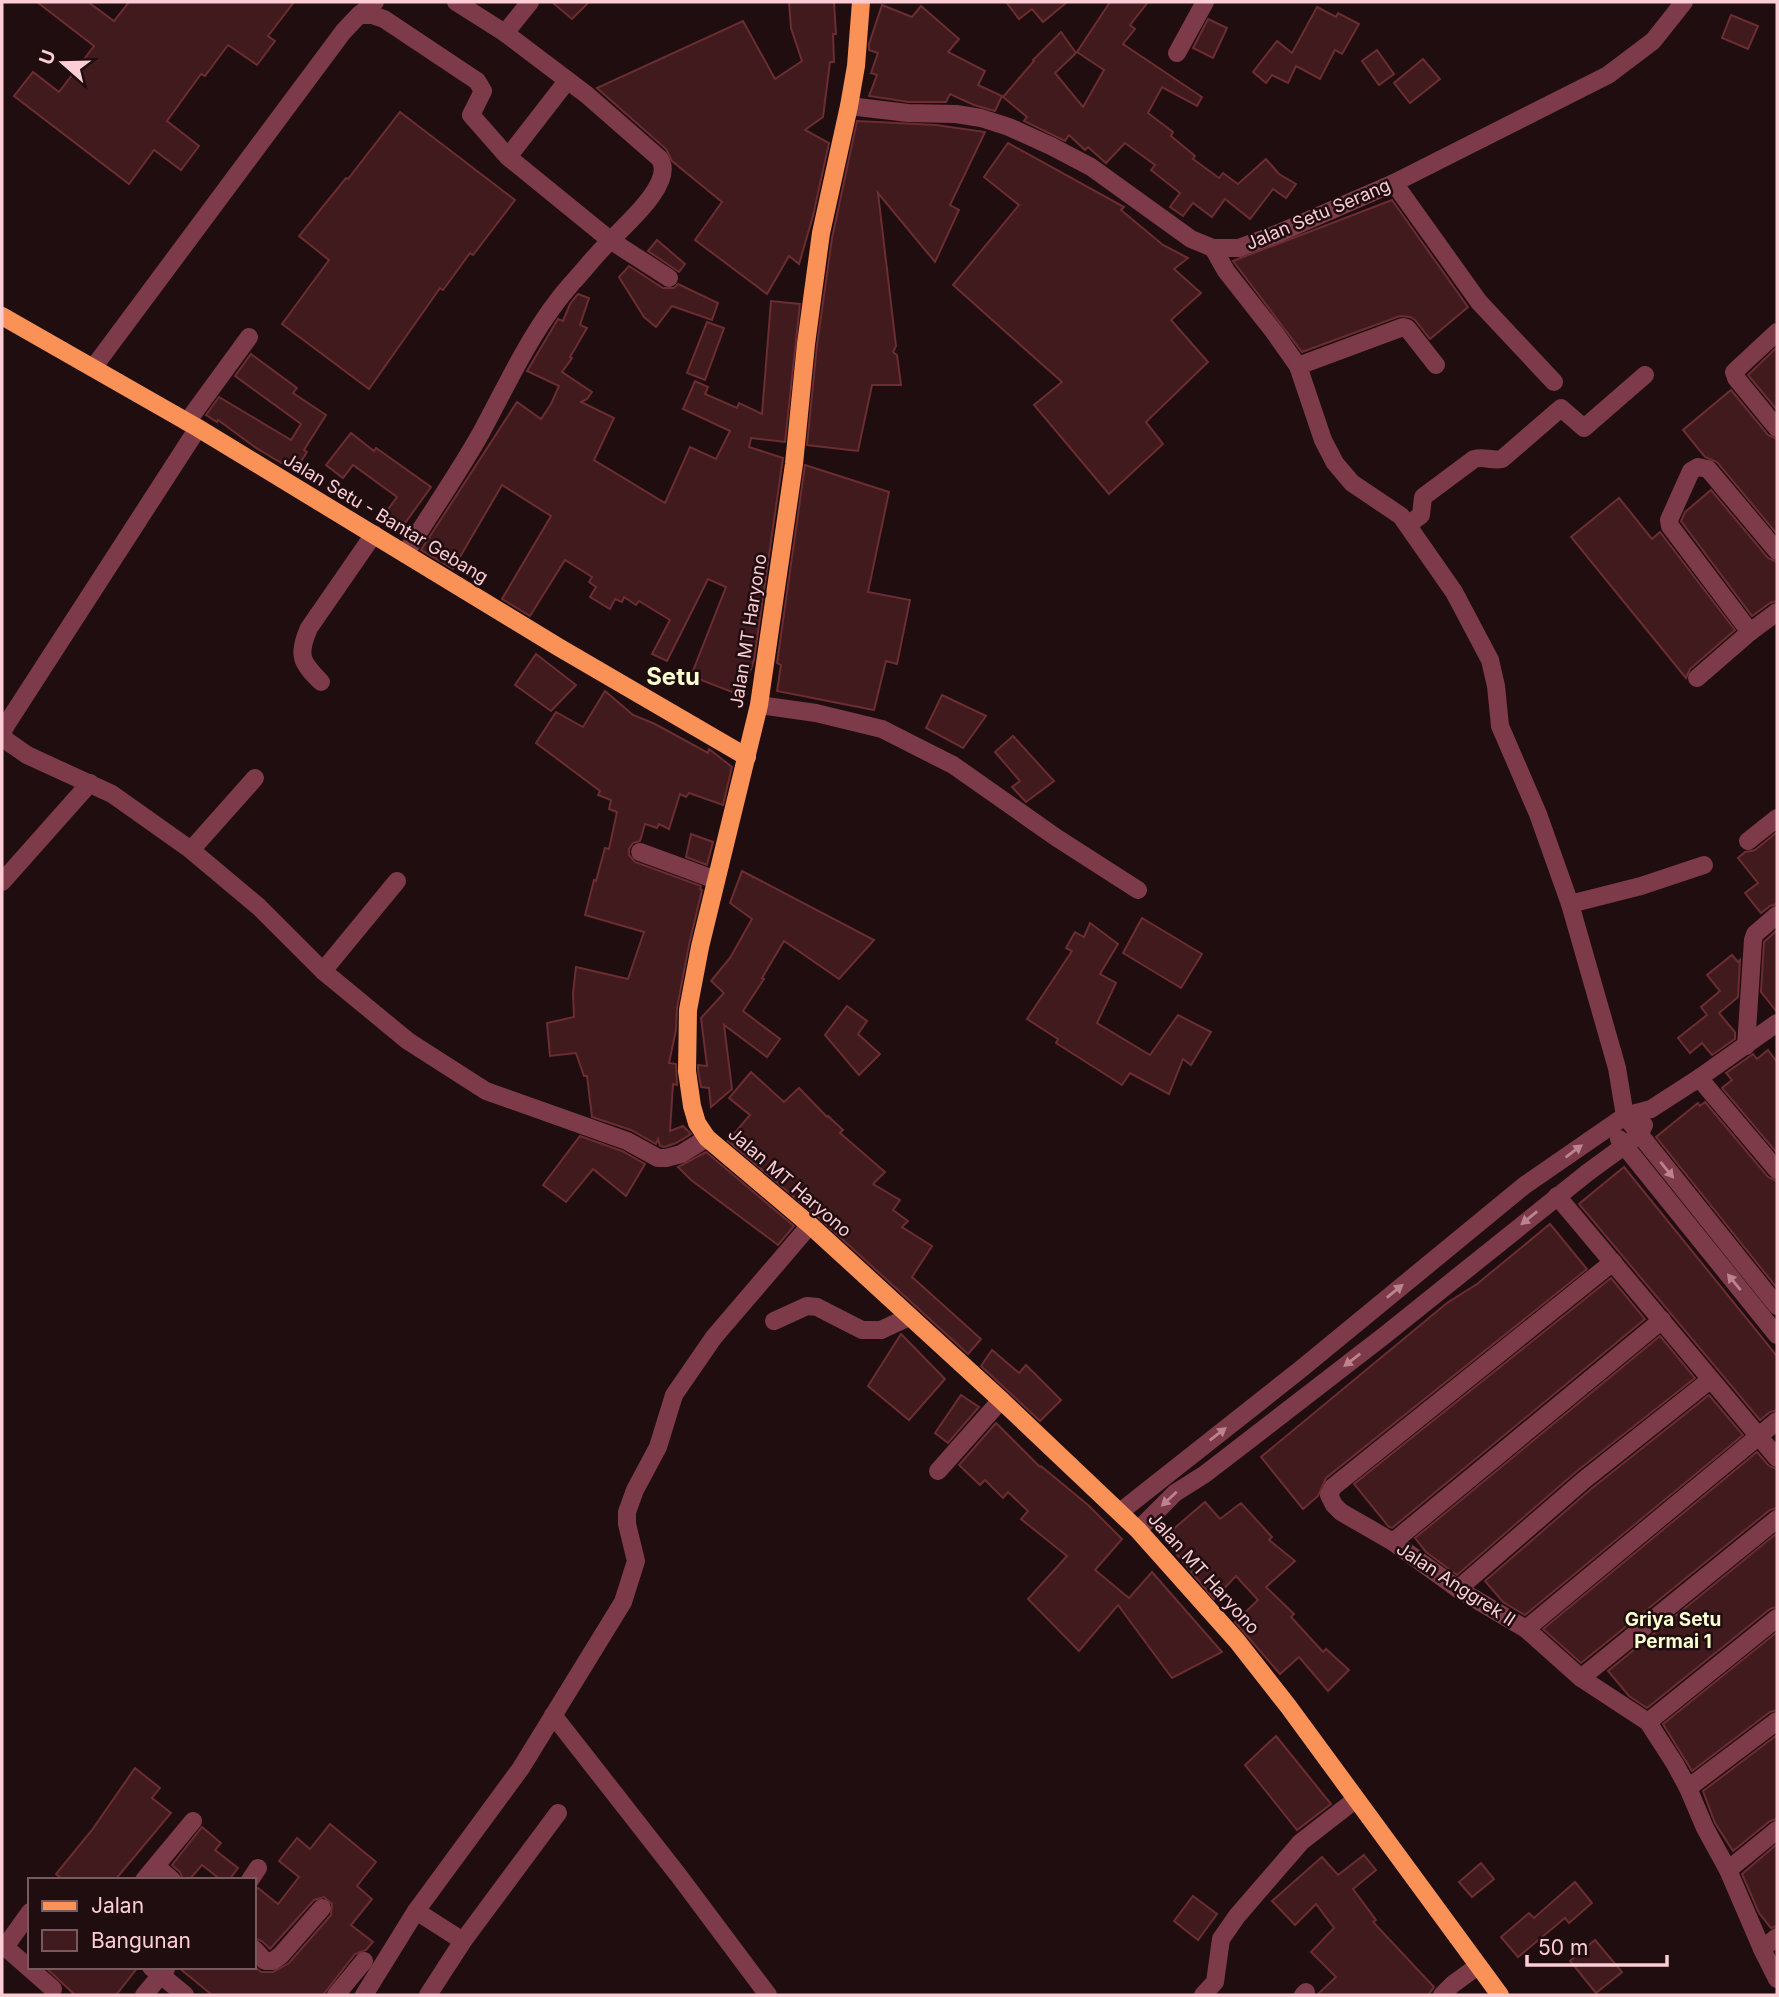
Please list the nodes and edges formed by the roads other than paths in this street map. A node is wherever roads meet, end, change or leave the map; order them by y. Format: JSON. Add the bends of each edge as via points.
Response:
{"nodes":[{"id":1,"x":375,"y":2,"type":"edge"},
{"id":2,"x":456,"y":2,"type":"edge"},
{"id":3,"x":530,"y":2,"type":"edge"},
{"id":4,"x":861,"y":2,"type":"edge"},
{"id":5,"x":1205,"y":2,"type":"edge"},
{"id":6,"x":1684,"y":2,"type":"edge"},
{"id":7,"x":359,"y":15,"type":"junction"},
{"id":8,"x":505,"y":33,"type":"junction"},
{"id":9,"x":1177,"y":54,"type":"dead end"},
{"id":10,"x":567,"y":81,"type":"junction"},
{"id":11,"x":849,"y":106,"type":"junction"},
{"id":12,"x":508,"y":157,"type":"junction"},
{"id":13,"x":1394,"y":183,"type":"junction"},
{"id":14,"x":610,"y":240,"type":"junction"},
{"id":15,"x":1213,"y":248,"type":"junction"},
{"id":16,"x":669,"y":278,"type":"dead end"},
{"id":17,"x":2,"y":316,"type":"edge"},
{"id":18,"x":1777,"y":332,"type":"edge"},
{"id":19,"x":249,"y":337,"type":"dead end"},
{"id":20,"x":1436,"y":365,"type":"dead end"},
{"id":21,"x":1298,"y":366,"type":"junction"},
{"id":22,"x":93,"y":368,"type":"junction"},
{"id":23,"x":1645,"y":375,"type":"dead end"},
{"id":24,"x":1554,"y":382,"type":"dead end"},
{"id":25,"x":192,"y":425,"type":"junction"},
{"id":26,"x":1777,"y":428,"type":"edge"},
{"id":27,"x":1408,"y":525,"type":"junction"},
{"id":28,"x":374,"y":534,"type":"junction"},
{"id":29,"x":1777,"y":551,"type":"edge"},
{"id":30,"x":405,"y":554,"type":"junction"},
{"id":31,"x":1777,"y":612,"type":"edge"},
{"id":32,"x":1750,"y":632,"type":"junction"},
{"id":33,"x":1697,"y":678,"type":"dead end"},
{"id":34,"x":321,"y":682,"type":"dead end"},
{"id":35,"x":759,"y":705,"type":"junction"},
{"id":36,"x":747,"y":757,"type":"junction"},
{"id":37,"x":255,"y":778,"type":"dead end"},
{"id":38,"x":90,"y":783,"type":"junction"},
{"id":39,"x":1777,"y":818,"type":"edge"},
{"id":40,"x":1748,"y":841,"type":"dead end"},
{"id":41,"x":191,"y":850,"type":"junction"},
{"id":42,"x":640,"y":852,"type":"dead end"},
{"id":43,"x":1704,"y":865,"type":"dead end"},
{"id":44,"x":716,"y":880,"type":"junction"},
{"id":45,"x":397,"y":881,"type":"dead end"},
{"id":46,"x":2,"y":882,"type":"edge"},
{"id":47,"x":1138,"y":890,"type":"dead end"},
{"id":48,"x":1570,"y":904,"type":"junction"},
{"id":49,"x":1777,"y":915,"type":"edge"},
{"id":50,"x":323,"y":971,"type":"junction"},
{"id":51,"x":1774,"y":1033,"type":"edge"},
{"id":52,"x":1746,"y":1046,"type":"junction"},
{"id":53,"x":1699,"y":1078,"type":"junction"},
{"id":54,"x":1651,"y":1109,"type":"junction"},
{"id":55,"x":1625,"y":1116,"type":"junction"},
{"id":56,"x":1609,"y":1127,"type":"junction"},
{"id":57,"x":1639,"y":1136,"type":"junction"},
{"id":58,"x":707,"y":1138,"type":"junction"},
{"id":59,"x":1624,"y":1147,"type":"junction"},
{"id":60,"x":1777,"y":1170,"type":"edge"},
{"id":61,"x":1558,"y":1196,"type":"junction"},
{"id":62,"x":810,"y":1225,"type":"junction"},
{"id":63,"x":1614,"y":1262,"type":"junction"},
{"id":64,"x":1777,"y":1306,"type":"edge"},
{"id":65,"x":909,"y":1317,"type":"junction"},
{"id":66,"x":1662,"y":1320,"type":"junction"},
{"id":67,"x":774,"y":1321,"type":"dead end"},
{"id":68,"x":1777,"y":1335,"type":"edge"},
{"id":69,"x":1710,"y":1380,"type":"junction"},
{"id":70,"x":1001,"y":1399,"type":"junction"},
{"id":71,"x":1777,"y":1421,"type":"edge"},
{"id":72,"x":1760,"y":1435,"type":"junction"},
{"id":73,"x":1777,"y":1458,"type":"edge"},
{"id":74,"x":938,"y":1471,"type":"dead end"},
{"id":75,"x":1120,"y":1512,"type":"junction"},
{"id":76,"x":1777,"y":1519,"type":"edge"},
{"id":77,"x":1138,"y":1530,"type":"junction"},
{"id":78,"x":1393,"y":1542,"type":"junction"},
{"id":79,"x":1458,"y":1589,"type":"junction"},
{"id":80,"x":1777,"y":1618,"type":"edge"},
{"id":81,"x":1525,"y":1629,"type":"junction"},
{"id":82,"x":1581,"y":1678,"type":"junction"},
{"id":83,"x":553,"y":1715,"type":"junction"},
{"id":84,"x":1777,"y":1721,"type":"edge"},
{"id":85,"x":1648,"y":1722,"type":"junction"},
{"id":86,"x":1688,"y":1788,"type":"junction"},
{"id":87,"x":1355,"y":1800,"type":"junction"},
{"id":88,"x":558,"y":1813,"type":"dead end"},
{"id":89,"x":193,"y":1821,"type":"dead end"},
{"id":90,"x":1777,"y":1830,"type":"edge"},
{"id":91,"x":1728,"y":1870,"type":"junction"},
{"id":92,"x":150,"y":1873,"type":"edge"},
{"id":93,"x":322,"y":1908,"type":"dead end"},
{"id":94,"x":416,"y":1911,"type":"junction"},
{"id":95,"x":28,"y":1915,"type":"edge"},
{"id":96,"x":1777,"y":1937,"type":"edge"},
{"id":97,"x":463,"y":1941,"type":"junction"},
{"id":98,"x":1762,"y":1949,"type":"junction"},
{"id":99,"x":256,"y":1952,"type":"edge"},
{"id":100,"x":364,"y":1961,"type":"dead end"},
{"id":101,"x":1478,"y":1966,"type":"junction"},
{"id":102,"x":28,"y":1968,"type":"edge"},
{"id":103,"x":30,"y":1969,"type":"edge"},
{"id":104,"x":160,"y":1970,"type":"edge"},
{"id":105,"x":1777,"y":1979,"type":"edge"},
{"id":106,"x":52,"y":1989,"type":"dead end"},
{"id":107,"x":144,"y":1995,"type":"edge"},
{"id":108,"x":185,"y":1995,"type":"edge"},
{"id":109,"x":336,"y":1995,"type":"edge"},
{"id":110,"x":364,"y":1995,"type":"edge"},
{"id":111,"x":428,"y":1995,"type":"edge"},
{"id":112,"x":768,"y":1995,"type":"edge"},
{"id":113,"x":1203,"y":1995,"type":"edge"},
{"id":114,"x":1442,"y":1995,"type":"edge"},
{"id":115,"x":1500,"y":1995,"type":"edge"}],
"edges":[{"from":1,"to":7,"type":"street"},
{"from":2,"to":8,"type":"street"},
{"from":3,"to":8,"type":"street"},
{"from":4,"to":11,"type":"main road","name":"Jalan MT Haryono"},
{"from":5,"to":9,"type":"street"},
{"from":6,"to":13,"type":"street","name":"Jalan Setu Serang","via":[[1653,41],[1608,75]]},
{"from":7,"to":12,"type":"street","via":[[402,28],[480,85],[483,91],[471,115]]},
{"from":7,"to":22,"type":"street"},
{"from":8,"to":10,"type":"street"},
{"from":10,"to":12,"type":"street"},
{"from":10,"to":14,"type":"street","via":[[662,162],[658,184],[644,209]]},
{"from":11,"to":15,"type":"street","via":[[981,118],[1051,146],[1087,175]]},
{"from":11,"to":35,"type":"main road","name":"Jalan MT Haryono","via":[[821,233]]},
{"from":12,"to":14,"type":"street"},
{"from":13,"to":15,"type":"street","name":"Jalan Setu Serang","via":[[1239,248]]},
{"from":13,"to":24,"type":"street","via":[[1479,302]]},
{"from":14,"to":16,"type":"street"},
{"from":14,"to":30,"type":"street","via":[[535,332],[479,436]]},
{"from":15,"to":21,"type":"street"},
{"from":17,"to":22,"type":"main road","name":"Jalan Setu - Bantar Gebang"},
{"from":18,"to":26,"type":"street","via":[[1734,372]]},
{"from":19,"to":25,"type":"street"},
{"from":20,"to":21,"type":"street","via":[[1403,327]]},
{"from":21,"to":27,"type":"street","via":[[1335,463],[1352,483]]},
{"from":22,"to":25,"type":"main road","name":"Jalan Setu - Bantar Gebang"},
{"from":23,"to":27,"type":"street","via":[[1584,428],[1560,408],[1502,459],[1474,459],[1423,497],[1420,514]]},
{"from":25,"to":28,"type":"main road","name":"Jalan Setu - Bantar Gebang"},
{"from":25,"to":38,"type":"street","via":[[3,731],[4,739],[27,755]]},
{"from":27,"to":48,"type":"street","via":[[1454,592],[1490,660],[1500,726]]},
{"from":28,"to":30,"type":"main road","name":"Jalan Setu - Bantar Gebang"},
{"from":28,"to":34,"type":"street","via":[[305,638],[301,654],[305,666]]},
{"from":29,"to":32,"type":"street","via":[[1708,469],[1691,471],[1670,526]]},
{"from":30,"to":36,"type":"main road","name":"Jalan Setu - Bantar Gebang"},
{"from":31,"to":32,"type":"street"},
{"from":32,"to":33,"type":"street"},
{"from":35,"to":36,"type":"main road","name":"Jalan MT Haryono"},
{"from":35,"to":47,"type":"street","via":[[882,729],[953,765]]},
{"from":36,"to":44,"type":"main road","name":"Jalan MT Haryono"},
{"from":37,"to":41,"type":"street"},
{"from":38,"to":41,"type":"street"},
{"from":38,"to":46,"type":"street"},
{"from":39,"to":40,"type":"street"},
{"from":41,"to":50,"type":"street","via":[[259,907]]},
{"from":42,"to":44,"type":"street"},
{"from":43,"to":48,"type":"street"},
{"from":44,"to":58,"type":"main road","name":"Jalan MT Haryono","via":[[688,1010],[687,1071],[692,1106]]},
{"from":45,"to":50,"type":"street"},
{"from":48,"to":55,"type":"street","via":[[1617,1068]]},
{"from":49,"to":52,"type":"street","via":[[1752,940]]},
{"from":50,"to":58,"type":"street","via":[[408,1041],[486,1091],[627,1141],[658,1158],[681,1154]]},
{"from":51,"to":52,"type":"street"},
{"from":52,"to":53,"type":"street"},
{"from":53,"to":54,"type":"street"},
{"from":53,"to":60,"type":"street"},
{"from":54,"to":55,"type":"street"},
{"from":54,"to":57,"type":"street"},
{"from":55,"to":56,"type":"street"},
{"from":55,"to":57,"type":"street"},
{"from":56,"to":59,"type":"street"},
{"from":75,"to":56,"type":"street","one_way":true,"via":[[1525,1185]]},
{"from":57,"to":59,"type":"street"},
{"from":57,"to":64,"type":"street","one_way":true},
{"from":58,"to":62,"type":"main road","name":"Jalan MT Haryono"},
{"from":59,"to":61,"type":"street"},
{"from":68,"to":59,"type":"street","one_way":true},
{"from":61,"to":63,"type":"street"},
{"from":61,"to":77,"type":"street","one_way":true,"via":[[1385,1335],[1175,1493]]},
{"from":62,"to":65,"type":"main road","name":"Jalan MT Haryono"},
{"from":62,"to":83,"type":"street","via":[[714,1337],[674,1395],[658,1447],[627,1512],[636,1561],[623,1602]]},
{"from":63,"to":66,"type":"street"},
{"from":63,"to":78,"type":"street","name":"Jalan Anggrek II","via":[[1333,1487],[1329,1495],[1341,1512]]},
{"from":65,"to":67,"type":"street","via":[[881,1330],[862,1330],[807,1306]]},
{"from":65,"to":70,"type":"main road","name":"Jalan MT Haryono"},
{"from":66,"to":69,"type":"street"},
{"from":66,"to":78,"type":"street"},
{"from":69,"to":72,"type":"street"},
{"from":69,"to":79,"type":"street"},
{"from":70,"to":74,"type":"street"},
{"from":70,"to":75,"type":"main road","name":"Jalan MT Haryono"},
{"from":71,"to":72,"type":"street"},
{"from":72,"to":73,"type":"street"},
{"from":72,"to":81,"type":"street"},
{"from":75,"to":77,"type":"main road","name":"Jalan MT Haryono"},
{"from":76,"to":82,"type":"street"},
{"from":77,"to":87,"type":"main road","name":"Jalan MT Haryono","via":[[1237,1641]]},
{"from":78,"to":79,"type":"street","name":"Jalan Anggrek II"},
{"from":79,"to":81,"type":"street","name":"Jalan Anggrek II"},
{"from":80,"to":85,"type":"street"},
{"from":81,"to":82,"type":"street","name":"Jalan Anggrek II"},
{"from":82,"to":85,"type":"street","name":"Jalan Anggrek II"},
{"from":83,"to":94,"type":"street","via":[[521,1768]]},
{"from":83,"to":112,"type":"street"},
{"from":84,"to":86,"type":"street"},
{"from":85,"to":86,"type":"street","name":"Jalan Anggrek II"},
{"from":86,"to":91,"type":"street","name":"Jalan Anggrek II"},
{"from":87,"to":101,"type":"main road","name":"Jalan MT Haryono"},
{"from":87,"to":113,"type":"street","via":[[1301,1842],[1237,1916],[1221,1939],[1215,1982]]},
{"from":88,"to":97,"type":"street"},
{"from":89,"to":92,"type":"street"},
{"from":90,"to":91,"type":"street"},
{"from":91,"to":98,"type":"street","name":"Jalan Anggrek II"},
{"from":93,"to":99,"type":"street","via":[[273,1961],[265,1961]]},
{"from":94,"to":97,"type":"street"},
{"from":94,"to":110,"type":"street"},
{"from":95,"to":102,"type":"street","via":[[5,1947]]},
{"from":96,"to":98,"type":"street"},
{"from":97,"to":111,"type":"street"},
{"from":98,"to":105,"type":"street","name":"Jalan Anggrek II"},
{"from":100,"to":109,"type":"street"},
{"from":101,"to":114,"type":"street"},
{"from":101,"to":115,"type":"main road","name":"Jalan MT Haryono"},
{"from":103,"to":106,"type":"street"},
{"from":104,"to":107,"type":"street"},
{"from":104,"to":108,"type":"street"}]}
